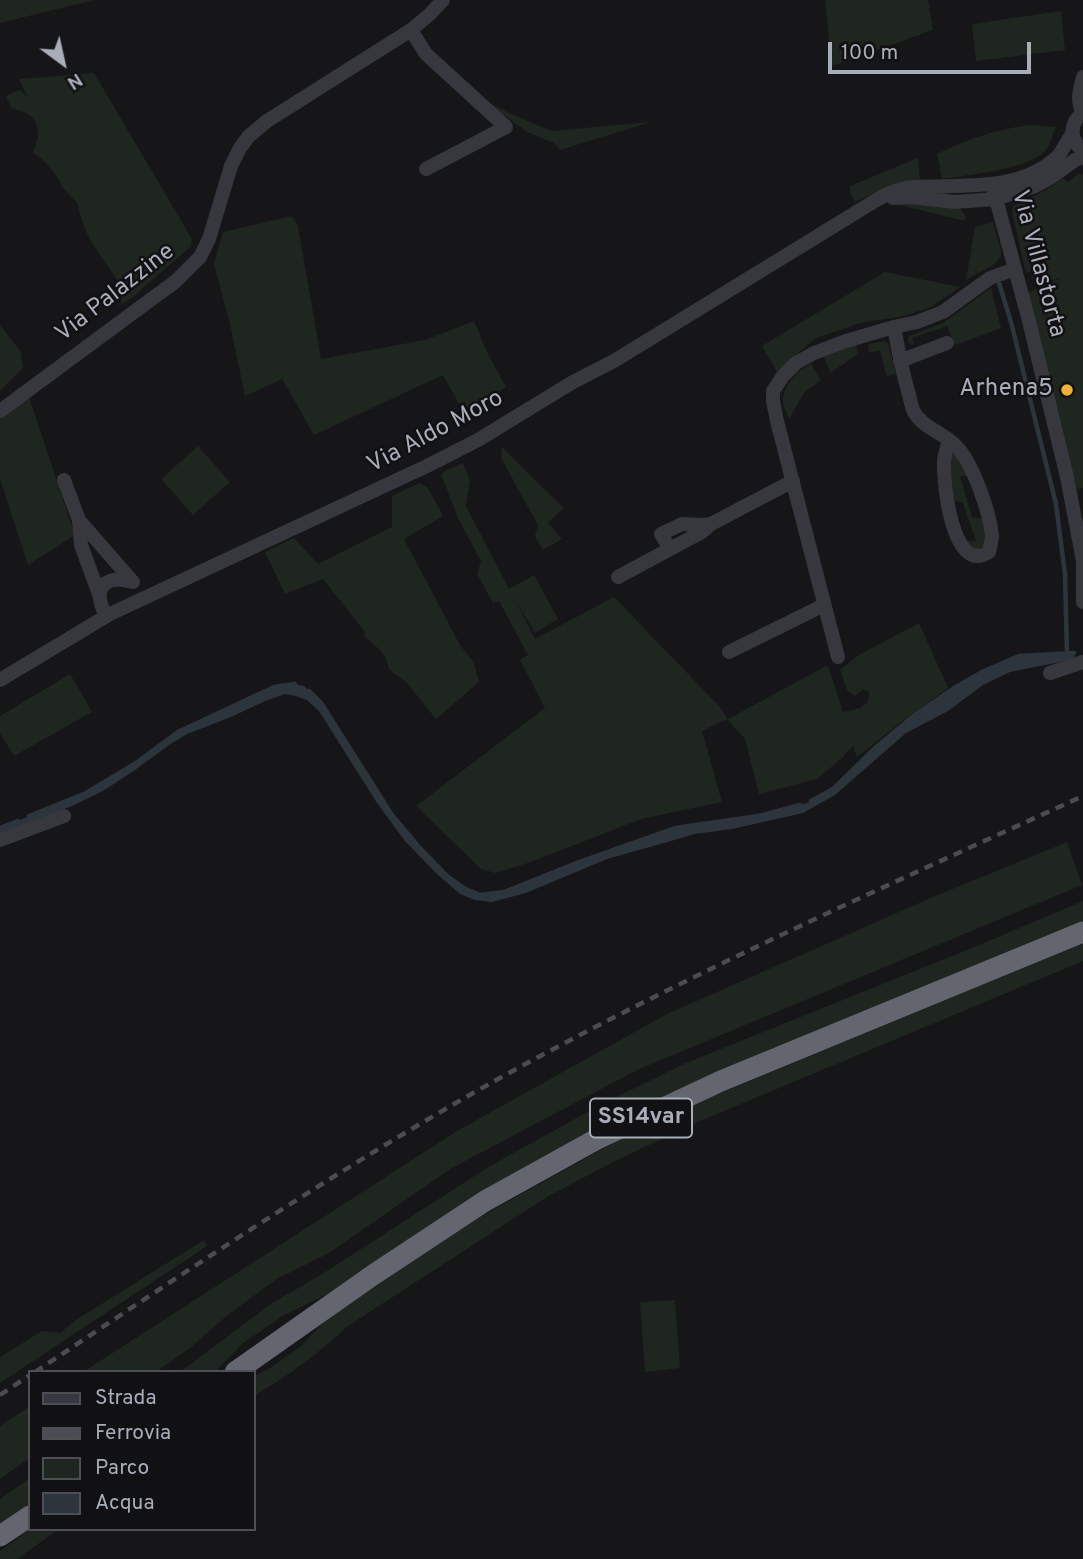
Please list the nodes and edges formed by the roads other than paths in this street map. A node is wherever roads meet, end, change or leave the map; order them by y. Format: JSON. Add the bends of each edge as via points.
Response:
{"nodes":[{"id":1,"x":443,"y":0,"type":"edge"},
{"id":2,"x":411,"y":30,"type":"junction"},
{"id":3,"x":1083,"y":77,"type":"edge"},
{"id":4,"x":1083,"y":112,"type":"edge"},
{"id":5,"x":1072,"y":134,"type":"junction"},
{"id":6,"x":1083,"y":151,"type":"edge"},
{"id":7,"x":1083,"y":157,"type":"edge"},
{"id":8,"x":426,"y":169,"type":"dead end"},
{"id":9,"x":994,"y":191,"type":"junction"},
{"id":10,"x":878,"y":198,"type":"junction"},
{"id":11,"x":1015,"y":269,"type":"junction"},
{"id":12,"x":894,"y":327,"type":"junction"},
{"id":13,"x":947,"y":343,"type":"dead end"},
{"id":14,"x":900,"y":361,"type":"junction"},
{"id":15,"x":0,"y":411,"type":"edge"},
{"id":16,"x":948,"y":440,"type":"junction"},
{"id":17,"x":64,"y":480,"type":"dead end"},
{"id":18,"x":793,"y":481,"type":"junction"},
{"id":19,"x":79,"y":520,"type":"junction"},
{"id":20,"x":618,"y":577,"type":"dead end"},
{"id":21,"x":133,"y":582,"type":"junction"},
{"id":22,"x":99,"y":594,"type":"junction"},
{"id":23,"x":152,"y":594,"type":"junction"},
{"id":24,"x":1083,"y":602,"type":"edge"},
{"id":25,"x":824,"y":605,"type":"junction"},
{"id":26,"x":106,"y":616,"type":"junction"},
{"id":27,"x":729,"y":652,"type":"dead end"},
{"id":28,"x":838,"y":657,"type":"dead end"},
{"id":29,"x":1083,"y":662,"type":"edge"},
{"id":30,"x":1050,"y":673,"type":"dead end"},
{"id":31,"x":0,"y":680,"type":"edge"},
{"id":32,"x":64,"y":816,"type":"dead end"},
{"id":33,"x":0,"y":840,"type":"edge"},
{"id":34,"x":1083,"y":932,"type":"edge"},
{"id":35,"x":238,"y":1370,"type":"edge"},
{"id":36,"x":28,"y":1517,"type":"edge"},
{"id":37,"x":0,"y":1536,"type":"edge"}],
"edges":[{"from":1,"to":2,"type":"street","name":"Via Palazzine"},
{"from":2,"to":8,"type":"street","via":[[426,54],[506,127]]},
{"from":2,"to":15,"type":"street","name":"Via Palazzine","via":[[249,136],[231,166],[200,257],[176,281]]},
{"from":3,"to":4,"type":"street","via":[[1079,106]]},
{"from":4,"to":5,"type":"street","via":[[1074,121]]},
{"from":5,"to":6,"type":"street"},
{"from":5,"to":9,"type":"street","name":"Via Aldo Moro","via":[[1060,154],[1032,180]]},
{"from":7,"to":9,"type":"street","name":"Via Aldo Moro","via":[[1035,186]]},
{"from":9,"to":10,"type":"street","name":"Via Aldo Moro","via":[[955,202]]},
{"from":9,"to":10,"type":"street","name":"Via Aldo Moro","via":[[967,194],[954,187],[912,187]]},
{"from":9,"to":11,"type":"street","name":"Via Villastorta"},
{"from":10,"to":23,"type":"street","name":"Via Aldo Moro","via":[[478,440]]},
{"from":11,"to":12,"type":"street","via":[[990,278],[943,312]]},
{"from":11,"to":24,"type":"street","name":"Via Villastorta","via":[[1067,477],[1083,561]]},
{"from":12,"to":14,"type":"street"},
{"from":12,"to":18,"type":"street","via":[[814,353],[796,363],[773,391]]},
{"from":13,"to":14,"type":"street"},
{"from":14,"to":16,"type":"street","via":[[913,411]]},
{"from":16,"to":16,"type":"street","via":[[945,483],[953,527],[968,554],[984,556],[992,537],[987,514],[969,464]]},
{"from":17,"to":19,"type":"street"},
{"from":18,"to":20,"type":"street","via":[[711,524],[682,524],[661,534],[670,549]]},
{"from":18,"to":25,"type":"street"},
{"from":19,"to":21,"type":"street"},
{"from":19,"to":22,"type":"street","via":[[81,545]]},
{"from":21,"to":22,"type":"street","via":[[112,580]]},
{"from":21,"to":23,"type":"street"},
{"from":22,"to":26,"type":"street"},
{"from":23,"to":26,"type":"street","name":"Via Aldo Moro"},
{"from":25,"to":27,"type":"street"},
{"from":25,"to":28,"type":"street"},
{"from":26,"to":31,"type":"street","name":"Via Aldo Moro"},
{"from":29,"to":30,"type":"street"},
{"from":32,"to":33,"type":"street"},
{"from":34,"to":35,"type":"highway","number":"SS14var","via":[[721,1082],[597,1139],[485,1201]]},
{"from":36,"to":37,"type":"highway"}]}
